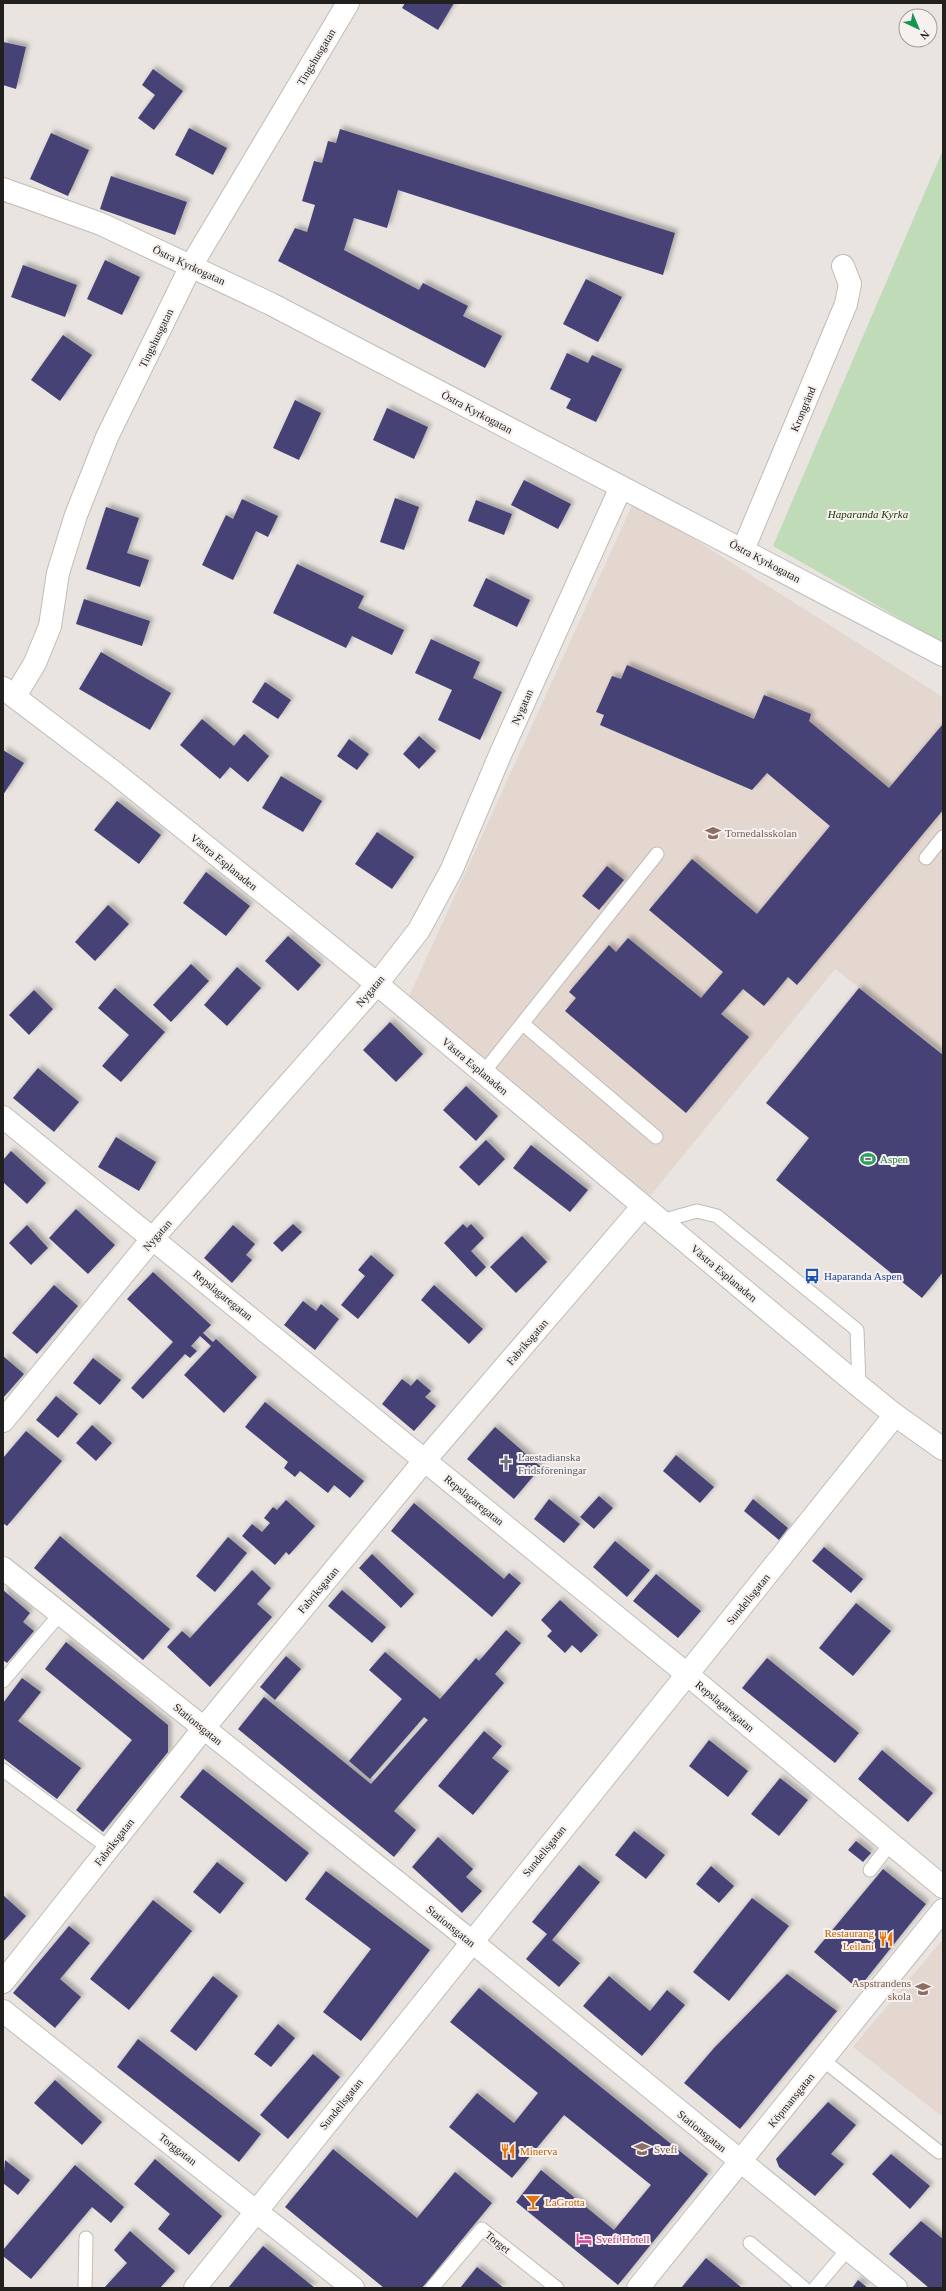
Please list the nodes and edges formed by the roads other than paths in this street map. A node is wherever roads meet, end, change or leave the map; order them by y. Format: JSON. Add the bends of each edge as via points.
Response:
{"nodes":[{"id":1,"x":348,"y":3,"type":"edge"},
{"id":2,"x":3,"y":189,"type":"edge"},
{"id":3,"x":191,"y":266,"type":"junction"},
{"id":4,"x":843,"y":266,"type":"dead end"},
{"id":5,"x":621,"y":487,"type":"junction"},
{"id":6,"x":743,"y":550,"type":"junction"},
{"id":7,"x":943,"y":655,"type":"edge"},
{"id":8,"x":9,"y":692,"type":"edge"},
{"id":9,"x":943,"y":837,"type":"edge"},
{"id":10,"x":657,"y":854,"type":"dead end"},
{"id":11,"x":926,"y":858,"type":"dead end"},
{"id":12,"x":377,"y":984,"type":"junction"},
{"id":13,"x":522,"y":1024,"type":"junction"},
{"id":14,"x":483,"y":1073,"type":"junction"},
{"id":15,"x":3,"y":1117,"type":"edge"},
{"id":16,"x":656,"y":1137,"type":"dead end"},
{"id":17,"x":643,"y":1206,"type":"junction"},
{"id":18,"x":661,"y":1221,"type":"junction"},
{"id":19,"x":153,"y":1238,"type":"junction"},
{"id":20,"x":859,"y":1386,"type":"junction"},
{"id":21,"x":895,"y":1415,"type":"junction"},
{"id":22,"x":3,"y":1421,"type":"edge"},
{"id":23,"x":943,"y":1449,"type":"edge"},
{"id":24,"x":425,"y":1460,"type":"junction"},
{"id":25,"x":3,"y":1568,"type":"edge"},
{"id":26,"x":60,"y":1614,"type":"junction"},
{"id":27,"x":688,"y":1675,"type":"junction"},
{"id":28,"x":3,"y":1681,"type":"edge"},
{"id":29,"x":203,"y":1729,"type":"junction"},
{"id":30,"x":3,"y":1770,"type":"edge"},
{"id":31,"x":891,"y":1844,"type":"junction"},
{"id":32,"x":109,"y":1848,"type":"junction"},
{"id":33,"x":870,"y":1870,"type":"dead end"},
{"id":34,"x":943,"y":1887,"type":"edge"},
{"id":35,"x":943,"y":1910,"type":"edge"},
{"id":36,"x":471,"y":1941,"type":"junction"},
{"id":37,"x":3,"y":1982,"type":"edge"},
{"id":38,"x":3,"y":2011,"type":"edge"},
{"id":39,"x":823,"y":2060,"type":"junction"},
{"id":40,"x":939,"y":2152,"type":"dead end"},
{"id":41,"x":741,"y":2162,"type":"junction"},
{"id":42,"x":256,"y":2210,"type":"junction"},
{"id":43,"x":86,"y":2238,"type":"dead end"},
{"id":44,"x":750,"y":2243,"type":"dead end"},
{"id":45,"x":848,"y":2249,"type":"junction"},
{"id":46,"x":85,"y":2288,"type":"edge"},
{"id":47,"x":195,"y":2288,"type":"edge"},
{"id":48,"x":353,"y":2288,"type":"edge"},
{"id":49,"x":432,"y":2288,"type":"edge"},
{"id":50,"x":557,"y":2288,"type":"edge"},
{"id":51,"x":638,"y":2288,"type":"edge"},
{"id":52,"x":804,"y":2288,"type":"edge"},
{"id":53,"x":815,"y":2288,"type":"edge"},
{"id":54,"x":896,"y":2288,"type":"edge"}],
"edges":[{"from":1,"to":3,"type":"street","name":"Tingshusgatan"},
{"from":2,"to":3,"type":"street","name":"Östra Kyrkogatan","via":[[102,224]]},
{"from":3,"to":5,"type":"street","name":"Östra Kyrkogatan","via":[[354,346]]},
{"from":3,"to":8,"type":"street","name":"Tingshusgatan","via":[[107,437],[76,515],[60,566],[50,626],[35,663]]},
{"from":4,"to":6,"type":"street","name":"Krongränd","via":[[850,284],[846,304]]},
{"from":5,"to":6,"type":"street","name":"Östra Kyrkogatan"},
{"from":5,"to":12,"type":"street","name":"Nygatan","via":[[500,755],[452,869],[419,930]]},
{"from":6,"to":7,"type":"street","name":"Östra Kyrkogatan"},
{"from":8,"to":12,"type":"street","name":"Västra Esplanaden","via":[[115,773]]},
{"from":9,"to":11,"type":"lane"},
{"from":10,"to":13,"type":"lane"},
{"from":12,"to":14,"type":"street","name":"Västra Esplanaden"},
{"from":12,"to":19,"type":"street","name":"Nygatan"},
{"from":13,"to":14,"type":"lane"},
{"from":13,"to":16,"type":"lane"},
{"from":14,"to":17,"type":"street","name":"Västra Esplanaden"},
{"from":15,"to":19,"type":"street","name":"Repslagaregatan"},
{"from":17,"to":18,"type":"street","name":"Västra Esplanaden"},
{"from":17,"to":24,"type":"street","name":"Fabriksgatan"},
{"from":18,"to":20,"type":"street","name":"Västra Esplanaden"},
{"from":18,"to":20,"type":"lane","via":[[697,1211],[717,1216],[857,1330]]},
{"from":19,"to":22,"type":"street","name":"Nygatan"},
{"from":19,"to":24,"type":"street","name":"Repslagaregatan"},
{"from":20,"to":21,"type":"street","name":"Västra Esplanaden"},
{"from":21,"to":23,"type":"street","name":"Västra Esplanaden"},
{"from":21,"to":27,"type":"street","name":"Sundellsgatan"},
{"from":24,"to":27,"type":"street","name":"Repslagaregatan"},
{"from":24,"to":29,"type":"street","name":"Fabriksgatan"},
{"from":25,"to":26,"type":"street","name":"Stationsgatan"},
{"from":26,"to":28,"type":"lane"},
{"from":26,"to":29,"type":"street","name":"Stationsgatan"},
{"from":27,"to":31,"type":"street","name":"Repslagaregatan"},
{"from":27,"to":36,"type":"street","name":"Sundellsgatan"},
{"from":29,"to":32,"type":"street","name":"Fabriksgatan"},
{"from":29,"to":36,"type":"street","name":"Stationsgatan"},
{"from":30,"to":32,"type":"lane"},
{"from":31,"to":33,"type":"lane"},
{"from":31,"to":34,"type":"street","name":"Repslagaregatan"},
{"from":32,"to":37,"type":"street","name":"Fabriksgatan"},
{"from":35,"to":39,"type":"street","name":"Köpmansgatan"},
{"from":36,"to":41,"type":"street","name":"Stationsgatan"},
{"from":36,"to":42,"type":"street","name":"Sundellsgatan"},
{"from":38,"to":42,"type":"street","name":"Torggatan"},
{"from":39,"to":40,"type":"lane"},
{"from":39,"to":41,"type":"street","name":"Köpmansgatan"},
{"from":41,"to":45,"type":"street","name":"Stationsgatan"},
{"from":41,"to":51,"type":"street","name":"Köpmansgatan"},
{"from":42,"to":47,"type":"street","name":"Sundellsgatan"},
{"from":42,"to":48,"type":"street","name":"Torggatan"},
{"from":43,"to":46,"type":"lane"},
{"from":44,"to":52,"type":"lane"},
{"from":45,"to":53,"type":"lane"},
{"from":45,"to":54,"type":"street","name":"Stationsgatan"},
{"from":49,"to":50,"type":"lane","name":"Torget","via":[[482,2229]]}]}
